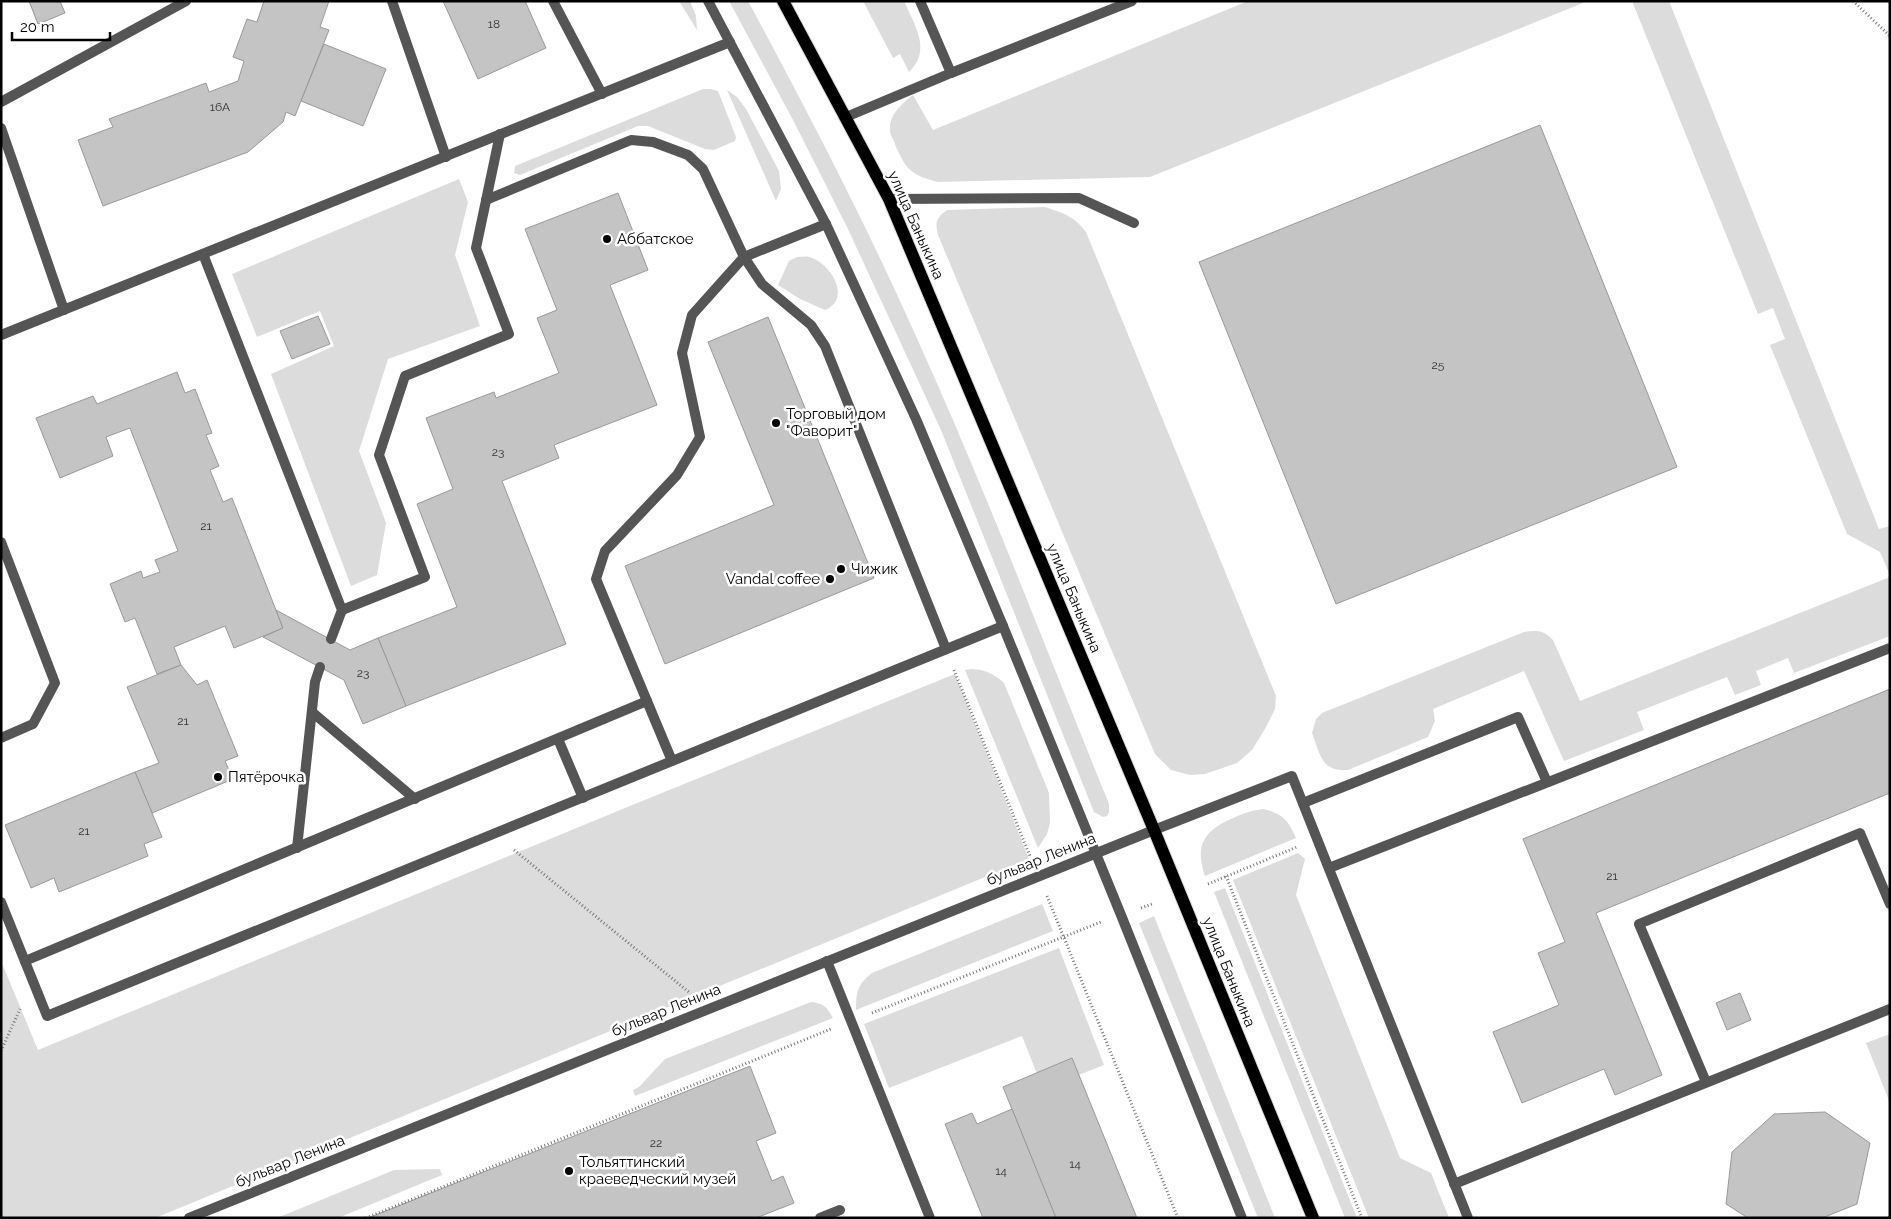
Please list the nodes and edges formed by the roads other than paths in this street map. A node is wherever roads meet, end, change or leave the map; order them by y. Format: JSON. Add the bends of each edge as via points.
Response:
{"nodes":[{"id":1,"x":186,"y":1,"type":"edge"},
{"id":2,"x":392,"y":1,"type":"edge"},
{"id":3,"x":553,"y":1,"type":"edge"},
{"id":4,"x":708,"y":1,"type":"edge"},
{"id":5,"x":783,"y":1,"type":"edge"},
{"id":6,"x":920,"y":1,"type":"edge"},
{"id":7,"x":1132,"y":1,"type":"edge"},
{"id":8,"x":730,"y":42,"type":"junction"},
{"id":9,"x":951,"y":73,"type":"junction"},
{"id":10,"x":602,"y":94,"type":"junction"},
{"id":11,"x":1,"y":102,"type":"edge"},
{"id":12,"x":846,"y":117,"type":"junction"},
{"id":13,"x":1,"y":128,"type":"edge"},
{"id":14,"x":500,"y":134,"type":"junction"},
{"id":15,"x":446,"y":157,"type":"junction"},
{"id":16,"x":889,"y":199,"type":"junction"},
{"id":17,"x":486,"y":200,"type":"junction"},
{"id":18,"x":1134,"y":223,"type":"dead end"},
{"id":19,"x":826,"y":224,"type":"junction"},
{"id":20,"x":204,"y":254,"type":"junction"},
{"id":21,"x":744,"y":257,"type":"junction"},
{"id":22,"x":64,"y":310,"type":"junction"},
{"id":23,"x":1,"y":335,"type":"edge"},
{"id":24,"x":1,"y":542,"type":"edge"},
{"id":25,"x":342,"y":610,"type":"junction"},
{"id":26,"x":1003,"y":626,"type":"junction"},
{"id":27,"x":331,"y":639,"type":"dead end"},
{"id":28,"x":1890,"y":648,"type":"edge"},
{"id":29,"x":946,"y":650,"type":"junction"},
{"id":30,"x":320,"y":667,"type":"dead end"},
{"id":31,"x":647,"y":701,"type":"junction"},
{"id":32,"x":312,"y":712,"type":"junction"},
{"id":33,"x":1,"y":738,"type":"edge"},
{"id":34,"x":558,"y":739,"type":"junction"},
{"id":35,"x":672,"y":761,"type":"junction"},
{"id":36,"x":1547,"y":782,"type":"junction"},
{"id":37,"x":583,"y":798,"type":"junction"},
{"id":38,"x":415,"y":799,"type":"junction"},
{"id":39,"x":1303,"y":803,"type":"junction"},
{"id":40,"x":1154,"y":830,"type":"junction"},
{"id":41,"x":297,"y":848,"type":"junction"},
{"id":42,"x":1096,"y":853,"type":"junction"},
{"id":43,"x":1329,"y":868,"type":"junction"},
{"id":44,"x":1,"y":902,"type":"edge"},
{"id":45,"x":1890,"y":904,"type":"edge"},
{"id":46,"x":827,"y":961,"type":"junction"},
{"id":47,"x":25,"y":962,"type":"junction"},
{"id":48,"x":1890,"y":1009,"type":"edge"},
{"id":49,"x":1706,"y":1082,"type":"junction"},
{"id":50,"x":1454,"y":1184,"type":"junction"},
{"id":51,"x":840,"y":1210,"type":"dead end"},
{"id":52,"x":189,"y":1218,"type":"edge"},
{"id":53,"x":820,"y":1218,"type":"edge"},
{"id":54,"x":930,"y":1218,"type":"edge"},
{"id":55,"x":1242,"y":1218,"type":"edge"},
{"id":56,"x":1313,"y":1218,"type":"edge"},
{"id":57,"x":1468,"y":1218,"type":"edge"}],
"edges":[{"from":1,"to":11,"type":"street"},
{"from":2,"to":15,"type":"street"},
{"from":3,"to":10,"type":"street"},
{"from":4,"to":8,"type":"street"},
{"from":5,"to":12,"type":"main road","name":"улица Баныкина"},
{"from":6,"to":9,"type":"street"},
{"from":7,"to":9,"type":"street"},
{"from":8,"to":10,"type":"street"},
{"from":8,"to":19,"type":"street"},
{"from":9,"to":12,"type":"street"},
{"from":10,"to":14,"type":"street"},
{"from":12,"to":16,"type":"main road","name":"улица Баныкина"},
{"from":13,"to":22,"type":"street"},
{"from":14,"to":15,"type":"street"},
{"from":14,"to":17,"type":"street"},
{"from":15,"to":20,"type":"street"},
{"from":16,"to":18,"type":"street","via":[[1079,198]]},
{"from":16,"to":40,"type":"main road","name":"улица Баныкина"},
{"from":17,"to":21,"type":"street","via":[[632,140],[653,142],[688,155],[703,169]]},
{"from":17,"to":25,"type":"street","via":[[476,248],[509,334],[405,376],[379,455],[426,576]]},
{"from":19,"to":21,"type":"street"},
{"from":19,"to":26,"type":"street","via":[[916,419]]},
{"from":20,"to":22,"type":"street"},
{"from":20,"to":25,"type":"street"},
{"from":21,"to":29,"type":"street","via":[[762,284],[810,325],[825,346]]},
{"from":21,"to":31,"type":"street","via":[[692,315],[682,353],[700,437],[677,475],[605,550],[596,579]]},
{"from":22,"to":23,"type":"street"},
{"from":24,"to":33,"type":"street","via":[[55,683],[33,724]]},
{"from":25,"to":27,"type":"street"},
{"from":26,"to":29,"type":"street"},
{"from":26,"to":42,"type":"street"},
{"from":28,"to":36,"type":"street"},
{"from":29,"to":35,"type":"street"},
{"from":30,"to":32,"type":"street"},
{"from":31,"to":34,"type":"street"},
{"from":31,"to":35,"type":"street"},
{"from":32,"to":38,"type":"street"},
{"from":32,"to":41,"type":"street"},
{"from":34,"to":37,"type":"street"},
{"from":34,"to":38,"type":"street"},
{"from":35,"to":37,"type":"street"},
{"from":36,"to":39,"type":"street","via":[[1518,718]]},
{"from":36,"to":43,"type":"street"},
{"from":37,"to":47,"type":"street","via":[[47,1016]]},
{"from":38,"to":41,"type":"street"},
{"from":39,"to":40,"type":"street","name":"бульвар Ленина","via":[[1292,776]]},
{"from":39,"to":43,"type":"street"},
{"from":40,"to":42,"type":"street","name":"бульвар Ленина"},
{"from":40,"to":56,"type":"main road","name":"улица Баныкина"},
{"from":41,"to":47,"type":"street"},
{"from":42,"to":46,"type":"street","name":"бульвар Ленина"},
{"from":42,"to":55,"type":"street"},
{"from":43,"to":50,"type":"street"},
{"from":44,"to":47,"type":"street"},
{"from":45,"to":49,"type":"street","via":[[1860,833],[1639,924]]},
{"from":46,"to":52,"type":"street","name":"бульвар Ленина"},
{"from":46,"to":54,"type":"street"},
{"from":48,"to":49,"type":"street"},
{"from":49,"to":50,"type":"street"},
{"from":50,"to":57,"type":"street"},
{"from":51,"to":53,"type":"street"}]}
